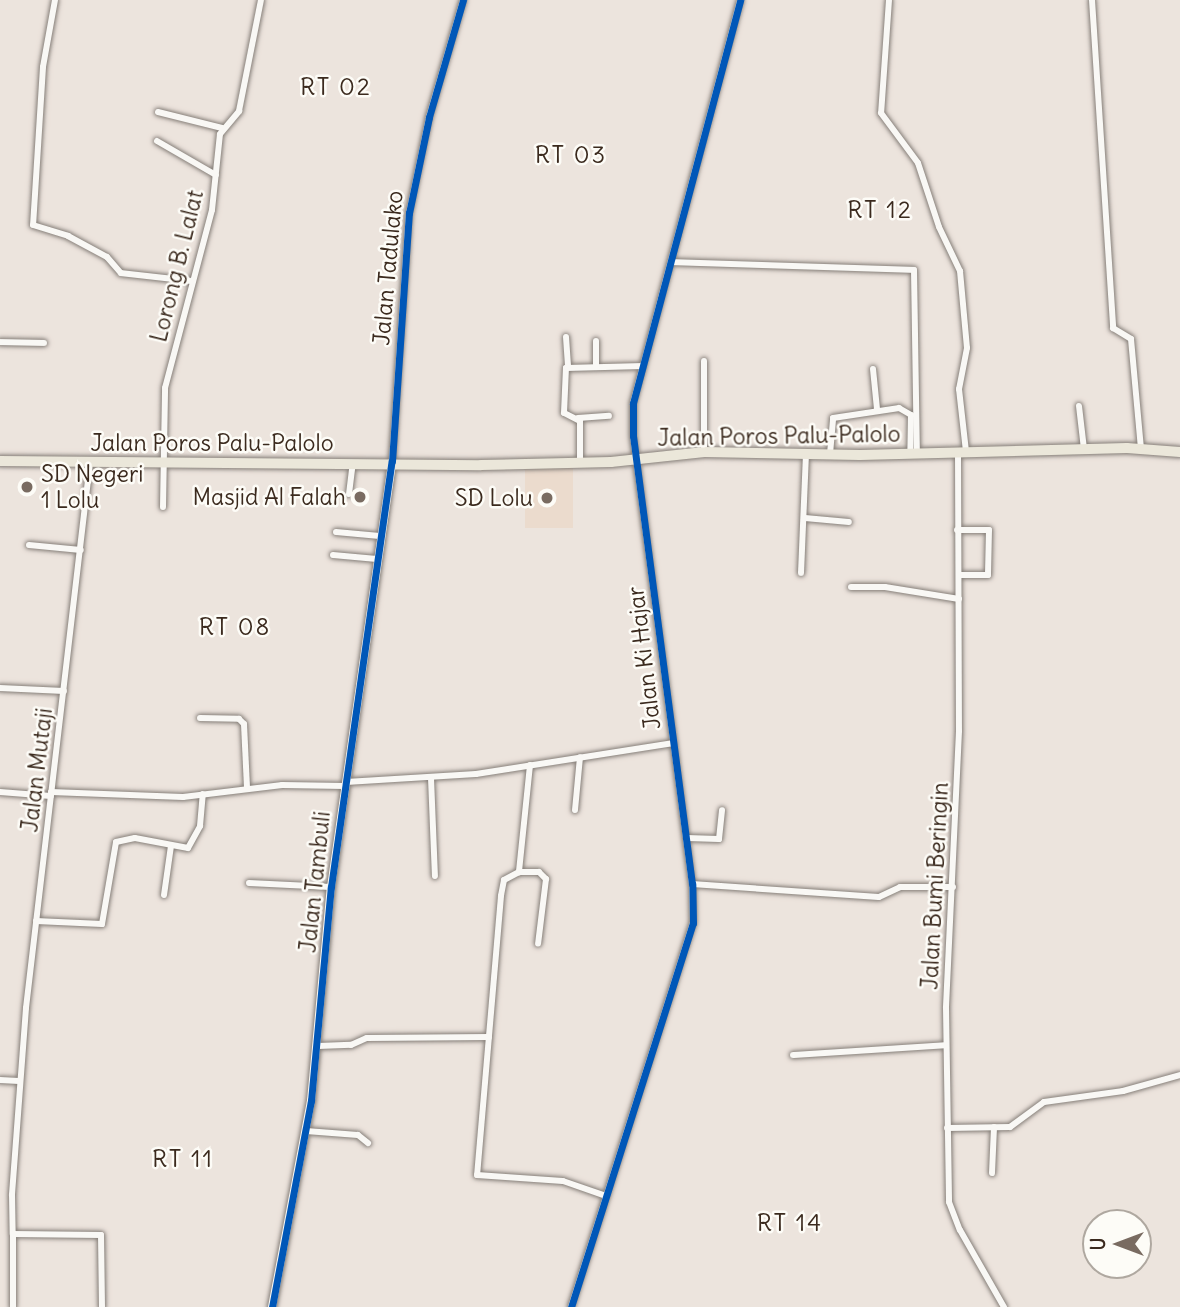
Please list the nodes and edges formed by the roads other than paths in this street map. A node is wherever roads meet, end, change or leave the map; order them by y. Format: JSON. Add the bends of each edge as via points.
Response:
{"nodes":[{"id":1,"x":55,"y":0,"type":"edge"},
{"id":2,"x":261,"y":0,"type":"edge"},
{"id":3,"x":463,"y":0,"type":"edge"},
{"id":4,"x":740,"y":0,"type":"edge"},
{"id":5,"x":889,"y":0,"type":"edge"},
{"id":6,"x":1091,"y":0,"type":"edge"},
{"id":7,"x":158,"y":111,"type":"dead end"},
{"id":8,"x":222,"y":128,"type":"junction"},
{"id":9,"x":157,"y":141,"type":"dead end"},
{"id":10,"x":216,"y":175,"type":"junction"},
{"id":11,"x":672,"y":262,"type":"junction"},
{"id":12,"x":191,"y":281,"type":"junction"},
{"id":13,"x":566,"y":337,"type":"dead end"},
{"id":14,"x":596,"y":341,"type":"dead end"},
{"id":15,"x":0,"y":342,"type":"edge"},
{"id":16,"x":44,"y":343,"type":"dead end"},
{"id":17,"x":704,"y":361,"type":"dead end"},
{"id":18,"x":568,"y":366,"type":"junction"},
{"id":19,"x":596,"y":366,"type":"junction"},
{"id":20,"x":643,"y":366,"type":"junction"},
{"id":21,"x":873,"y":369,"type":"dead end"},
{"id":22,"x":1079,"y":406,"type":"dead end"},
{"id":23,"x":877,"y":409,"type":"junction"},
{"id":24,"x":609,"y":416,"type":"dead end"},
{"id":25,"x":578,"y":418,"type":"junction"},
{"id":26,"x":1084,"y":449,"type":"junction"},
{"id":27,"x":1140,"y":449,"type":"junction"},
{"id":28,"x":704,"y":452,"type":"junction"},
{"id":29,"x":962,"y":452,"type":"junction"},
{"id":30,"x":1180,"y":452,"type":"edge"},
{"id":31,"x":806,"y":453,"type":"junction"},
{"id":32,"x":830,"y":454,"type":"junction"},
{"id":33,"x":913,"y":454,"type":"junction"},
{"id":34,"x":637,"y":457,"type":"junction"},
{"id":35,"x":0,"y":461,"type":"edge"},
{"id":36,"x":353,"y":461,"type":"junction"},
{"id":37,"x":392,"y":461,"type":"junction"},
{"id":38,"x":164,"y":462,"type":"junction"},
{"id":39,"x":90,"y":463,"type":"junction"},
{"id":40,"x":580,"y":463,"type":"junction"},
{"id":41,"x":349,"y":494,"type":"dead end"},
{"id":42,"x":163,"y":507,"type":"dead end"},
{"id":43,"x":805,"y":518,"type":"junction"},
{"id":44,"x":849,"y":522,"type":"dead end"},
{"id":45,"x":957,"y":530,"type":"junction"},
{"id":46,"x":336,"y":531,"type":"dead end"},
{"id":47,"x":380,"y":536,"type":"junction"},
{"id":48,"x":29,"y":545,"type":"dead end"},
{"id":49,"x":81,"y":550,"type":"junction"},
{"id":50,"x":333,"y":555,"type":"dead end"},
{"id":51,"x":377,"y":559,"type":"junction"},
{"id":52,"x":801,"y":573,"type":"dead end"},
{"id":53,"x":959,"y":575,"type":"junction"},
{"id":54,"x":851,"y":587,"type":"dead end"},
{"id":55,"x":959,"y":598,"type":"junction"},
{"id":56,"x":0,"y":688,"type":"edge"},
{"id":57,"x":64,"y":691,"type":"junction"},
{"id":58,"x":200,"y":719,"type":"dead end"},
{"id":59,"x":674,"y":743,"type":"junction"},
{"id":60,"x":580,"y":757,"type":"junction"},
{"id":61,"x":530,"y":765,"type":"junction"},
{"id":62,"x":431,"y":778,"type":"junction"},
{"id":63,"x":346,"y":784,"type":"junction"},
{"id":64,"x":247,"y":788,"type":"junction"},
{"id":65,"x":0,"y":792,"type":"edge"},
{"id":66,"x":51,"y":794,"type":"junction"},
{"id":67,"x":203,"y":794,"type":"junction"},
{"id":68,"x":575,"y":810,"type":"dead end"},
{"id":69,"x":722,"y":810,"type":"dead end"},
{"id":70,"x":687,"y":838,"type":"junction"},
{"id":71,"x":171,"y":846,"type":"junction"},
{"id":72,"x":519,"y":872,"type":"junction"},
{"id":73,"x":435,"y":876,"type":"dead end"},
{"id":74,"x":249,"y":883,"type":"dead end"},
{"id":75,"x":692,"y":884,"type":"junction"},
{"id":76,"x":331,"y":887,"type":"junction"},
{"id":77,"x":953,"y":887,"type":"junction"},
{"id":78,"x":164,"y":895,"type":"dead end"},
{"id":79,"x":36,"y":921,"type":"junction"},
{"id":80,"x":538,"y":944,"type":"dead end"},
{"id":81,"x":489,"y":1037,"type":"junction"},
{"id":82,"x":946,"y":1045,"type":"junction"},
{"id":83,"x":318,"y":1046,"type":"junction"},
{"id":84,"x":793,"y":1055,"type":"dead end"},
{"id":85,"x":1180,"y":1075,"type":"edge"},
{"id":86,"x":0,"y":1080,"type":"edge"},
{"id":87,"x":19,"y":1081,"type":"junction"},
{"id":88,"x":994,"y":1127,"type":"junction"},
{"id":89,"x":947,"y":1128,"type":"junction"},
{"id":90,"x":306,"y":1131,"type":"junction"},
{"id":91,"x":368,"y":1143,"type":"dead end"},
{"id":92,"x":992,"y":1173,"type":"dead end"},
{"id":93,"x":606,"y":1196,"type":"junction"},
{"id":94,"x":13,"y":1234,"type":"junction"},
{"id":95,"x":13,"y":1307,"type":"edge"},
{"id":96,"x":102,"y":1307,"type":"edge"},
{"id":97,"x":272,"y":1307,"type":"edge"},
{"id":98,"x":571,"y":1307,"type":"edge"},
{"id":99,"x":1004,"y":1307,"type":"edge"}],
"edges":[{"from":1,"to":12,"type":"street","via":[[43,67],[33,225],[68,236],[107,257],[121,273]]},
{"from":2,"to":8,"type":"street","name":"Lorong B. Lalat","via":[[239,111]]},
{"from":3,"to":37,"type":"street","name":"Jalan Tadulako","via":[[429,117],[409,213]]},
{"from":4,"to":11,"type":"street","name":"Jalan Ki Hajar"},
{"from":5,"to":29,"type":"street","name":"Jalan Bumi Beringin","via":[[881,113],[918,163],[939,227],[960,271],[967,348],[959,389]]},
{"from":6,"to":27,"type":"street","via":[[1113,328],[1131,339]]},
{"from":7,"to":8,"type":"street"},
{"from":8,"to":10,"type":"street","name":"Lorong B. Lalat"},
{"from":9,"to":10,"type":"street"},
{"from":10,"to":12,"type":"street","name":"Lorong B. Lalat","via":[[212,210]]},
{"from":11,"to":20,"type":"street","name":"Jalan Ki Hajar"},
{"from":11,"to":33,"type":"street","via":[[914,270]]},
{"from":12,"to":38,"type":"street","name":"Lorong B. Lalat","via":[[165,388]]},
{"from":13,"to":18,"type":"street"},
{"from":14,"to":19,"type":"street"},
{"from":15,"to":16,"type":"street"},
{"from":17,"to":28,"type":"street"},
{"from":18,"to":19,"type":"street"},
{"from":18,"to":25,"type":"street","via":[[564,414]]},
{"from":19,"to":20,"type":"street"},
{"from":20,"to":34,"type":"street","name":"Jalan Ki Hajar","via":[[633,403]]},
{"from":21,"to":23,"type":"street"},
{"from":22,"to":26,"type":"street"},
{"from":23,"to":32,"type":"street","via":[[833,418]]},
{"from":23,"to":33,"type":"street","via":[[903,408],[911,413]]},
{"from":24,"to":25,"type":"street"},
{"from":25,"to":40,"type":"street"},
{"from":26,"to":27,"type":"main road","name":"Jalan Poros Palu-Palolo"},
{"from":26,"to":29,"type":"main road","name":"Jalan Poros Palu-Palolo"},
{"from":27,"to":30,"type":"main road","name":"Jalan Poros Palu-Palolo"},
{"from":28,"to":31,"type":"main road","name":"Jalan Poros Palu-Palolo"},
{"from":28,"to":34,"type":"main road","name":"Jalan Poros Palu-Palolo"},
{"from":29,"to":33,"type":"main road","name":"Jalan Poros Palu-Palolo"},
{"from":29,"to":45,"type":"street","name":"Jalan Bumi Beringin"},
{"from":31,"to":32,"type":"main road","name":"Jalan Poros Palu-Palolo"},
{"from":31,"to":43,"type":"street"},
{"from":32,"to":33,"type":"main road","name":"Jalan Poros Palu-Palolo"},
{"from":34,"to":40,"type":"main road","name":"Jalan Poros Palu-Palolo"},
{"from":34,"to":59,"type":"street","name":"Jalan Ki Hajar"},
{"from":35,"to":39,"type":"main road","name":"Jalan Poros Palu-Palolo"},
{"from":36,"to":37,"type":"main road","name":"Jalan Poros Palu-Palolo"},
{"from":36,"to":38,"type":"main road","name":"Jalan Poros Palu-Palolo"},
{"from":36,"to":41,"type":"street"},
{"from":37,"to":40,"type":"main road","name":"Jalan Poros Palu-Palolo"},
{"from":37,"to":47,"type":"street","name":"Jalan Tambuli"},
{"from":38,"to":39,"type":"main road","name":"Jalan Poros Palu-Palolo"},
{"from":38,"to":42,"type":"street","name":"Lorong B. Lalat"},
{"from":39,"to":49,"type":"street","name":"Jalan Mutaji"},
{"from":43,"to":44,"type":"street"},
{"from":43,"to":52,"type":"street"},
{"from":45,"to":53,"type":"street","name":"Jalan Bumi Beringin"},
{"from":45,"to":53,"type":"street","via":[[989,530],[988,575]]},
{"from":46,"to":47,"type":"street"},
{"from":47,"to":51,"type":"street","name":"Jalan Tambuli"},
{"from":48,"to":49,"type":"street"},
{"from":49,"to":57,"type":"street","name":"Jalan Mutaji"},
{"from":50,"to":51,"type":"street"},
{"from":51,"to":63,"type":"street","name":"Jalan Tambuli"},
{"from":53,"to":55,"type":"street","name":"Jalan Bumi Beringin"},
{"from":54,"to":55,"type":"street"},
{"from":55,"to":77,"type":"street","name":"Jalan Bumi Beringin"},
{"from":56,"to":57,"type":"street"},
{"from":57,"to":66,"type":"street","name":"Jalan Mutaji"},
{"from":58,"to":64,"type":"street","via":[[239,719],[244,724]]},
{"from":59,"to":60,"type":"street"},
{"from":59,"to":70,"type":"street","name":"Jalan Ki Hajar"},
{"from":60,"to":61,"type":"street"},
{"from":60,"to":68,"type":"street"},
{"from":61,"to":62,"type":"street"},
{"from":61,"to":72,"type":"street"},
{"from":62,"to":63,"type":"street"},
{"from":62,"to":73,"type":"street"},
{"from":63,"to":64,"type":"street"},
{"from":63,"to":76,"type":"street","name":"Jalan Tambuli"},
{"from":64,"to":67,"type":"street"},
{"from":65,"to":66,"type":"street"},
{"from":66,"to":67,"type":"street"},
{"from":66,"to":79,"type":"street","name":"Jalan Mutaji"},
{"from":67,"to":71,"type":"street","via":[[193,842],[184,849]]},
{"from":69,"to":70,"type":"street","via":[[719,839]]},
{"from":70,"to":75,"type":"street","name":"Jalan Ki Hajar"},
{"from":71,"to":78,"type":"street"},
{"from":71,"to":79,"type":"street","via":[[135,838],[116,842],[102,925]]},
{"from":72,"to":80,"type":"street","via":[[539,872],[546,879]]},
{"from":72,"to":81,"type":"street","via":[[503,885]]},
{"from":74,"to":76,"type":"street"},
{"from":75,"to":77,"type":"street","via":[[878,897],[900,887]]},
{"from":75,"to":93,"type":"street","name":"Jalan Ki Hajar","via":[[694,916],[688,946]]},
{"from":76,"to":83,"type":"street","name":"Jalan Tambuli"},
{"from":77,"to":82,"type":"street","name":"Jalan Bumi Beringin"},
{"from":79,"to":87,"type":"street","name":"Jalan Mutaji"},
{"from":81,"to":83,"type":"street","via":[[367,1038],[351,1045]]},
{"from":81,"to":93,"type":"street","via":[[478,1177],[563,1181]]},
{"from":82,"to":84,"type":"street"},
{"from":82,"to":89,"type":"street","name":"Jalan Bumi Beringin"},
{"from":83,"to":90,"type":"street","name":"Jalan Tambuli"},
{"from":85,"to":88,"type":"street","via":[[1123,1091],[1044,1102],[1010,1127]]},
{"from":86,"to":87,"type":"street"},
{"from":87,"to":94,"type":"street","name":"Jalan Mutaji"},
{"from":88,"to":89,"type":"street"},
{"from":88,"to":92,"type":"street"},
{"from":89,"to":99,"type":"street","name":"Jalan Bumi Beringin","via":[[951,1215]]},
{"from":90,"to":91,"type":"street","via":[[359,1135]]},
{"from":90,"to":97,"type":"street","name":"Jalan Tambuli"},
{"from":93,"to":98,"type":"street","name":"Jalan Ki Hajar"},
{"from":94,"to":95,"type":"street","name":"Jalan Mutaji"},
{"from":94,"to":96,"type":"street","via":[[101,1235]]}]}
